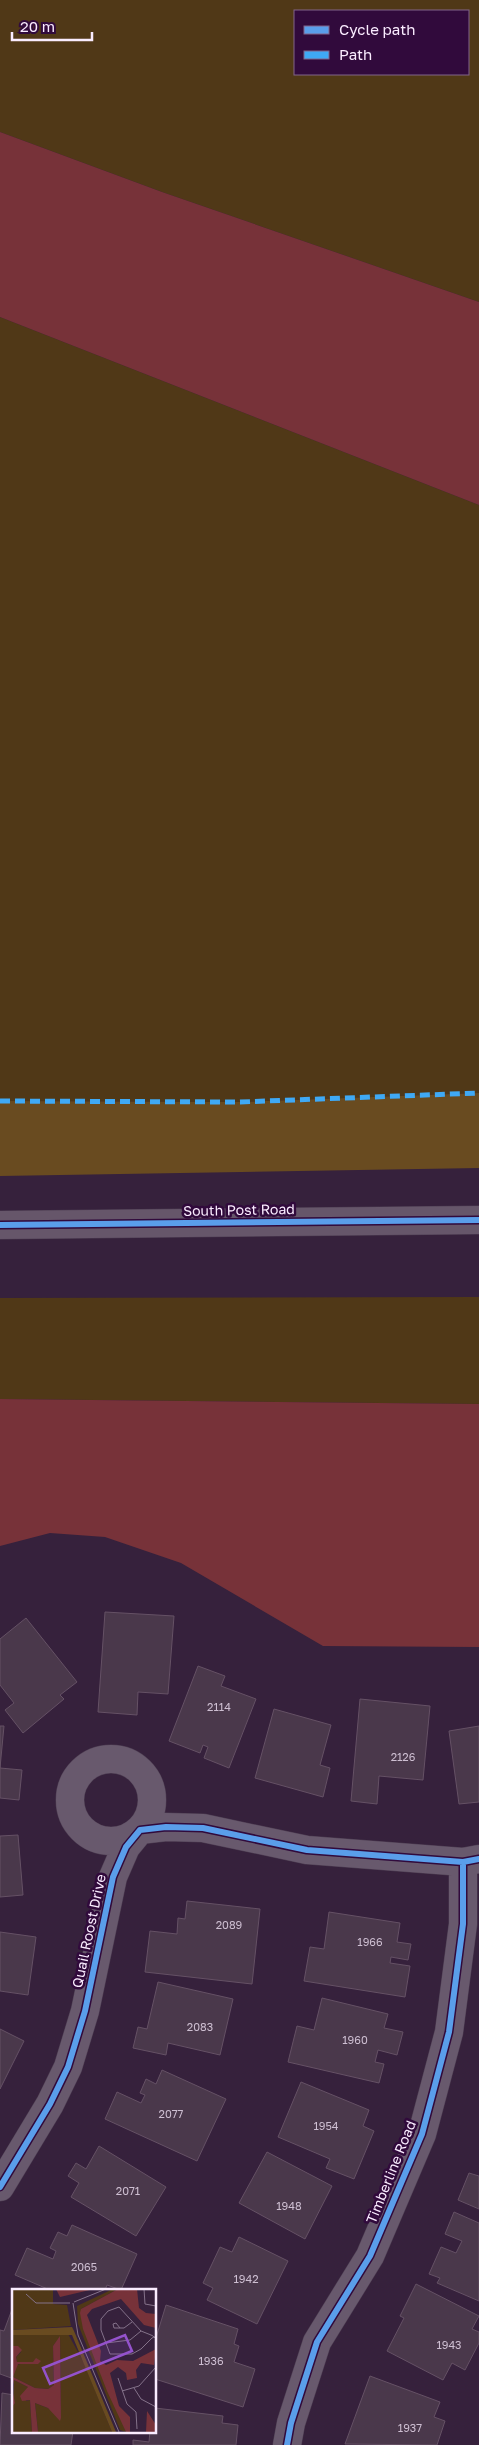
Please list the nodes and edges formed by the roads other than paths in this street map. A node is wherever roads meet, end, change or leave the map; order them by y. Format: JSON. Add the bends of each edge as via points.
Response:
{"nodes":[{"id":1,"x":479,"y":1220,"type":"edge"},
{"id":2,"x":0,"y":1226,"type":"edge"},
{"id":3,"x":471,"y":1860,"type":"edge"},
{"id":4,"x":0,"y":2187,"type":"edge"},
{"id":5,"x":287,"y":2445,"type":"edge"}],
"edges":[{"from":1,"to":2,"type":"street","name":"South Post Road"},
{"from":3,"to":4,"type":"street","name":"Quail Roost Drive","via":[[307,1850],[203,1828],[140,1830],[126,1847],[113,1877],[85,2011],[68,2067],[50,2104]]},
{"from":3,"to":5,"type":"street","name":"Timberline Road","via":[[449,2032],[422,2134],[370,2256],[317,2342]]}]}
